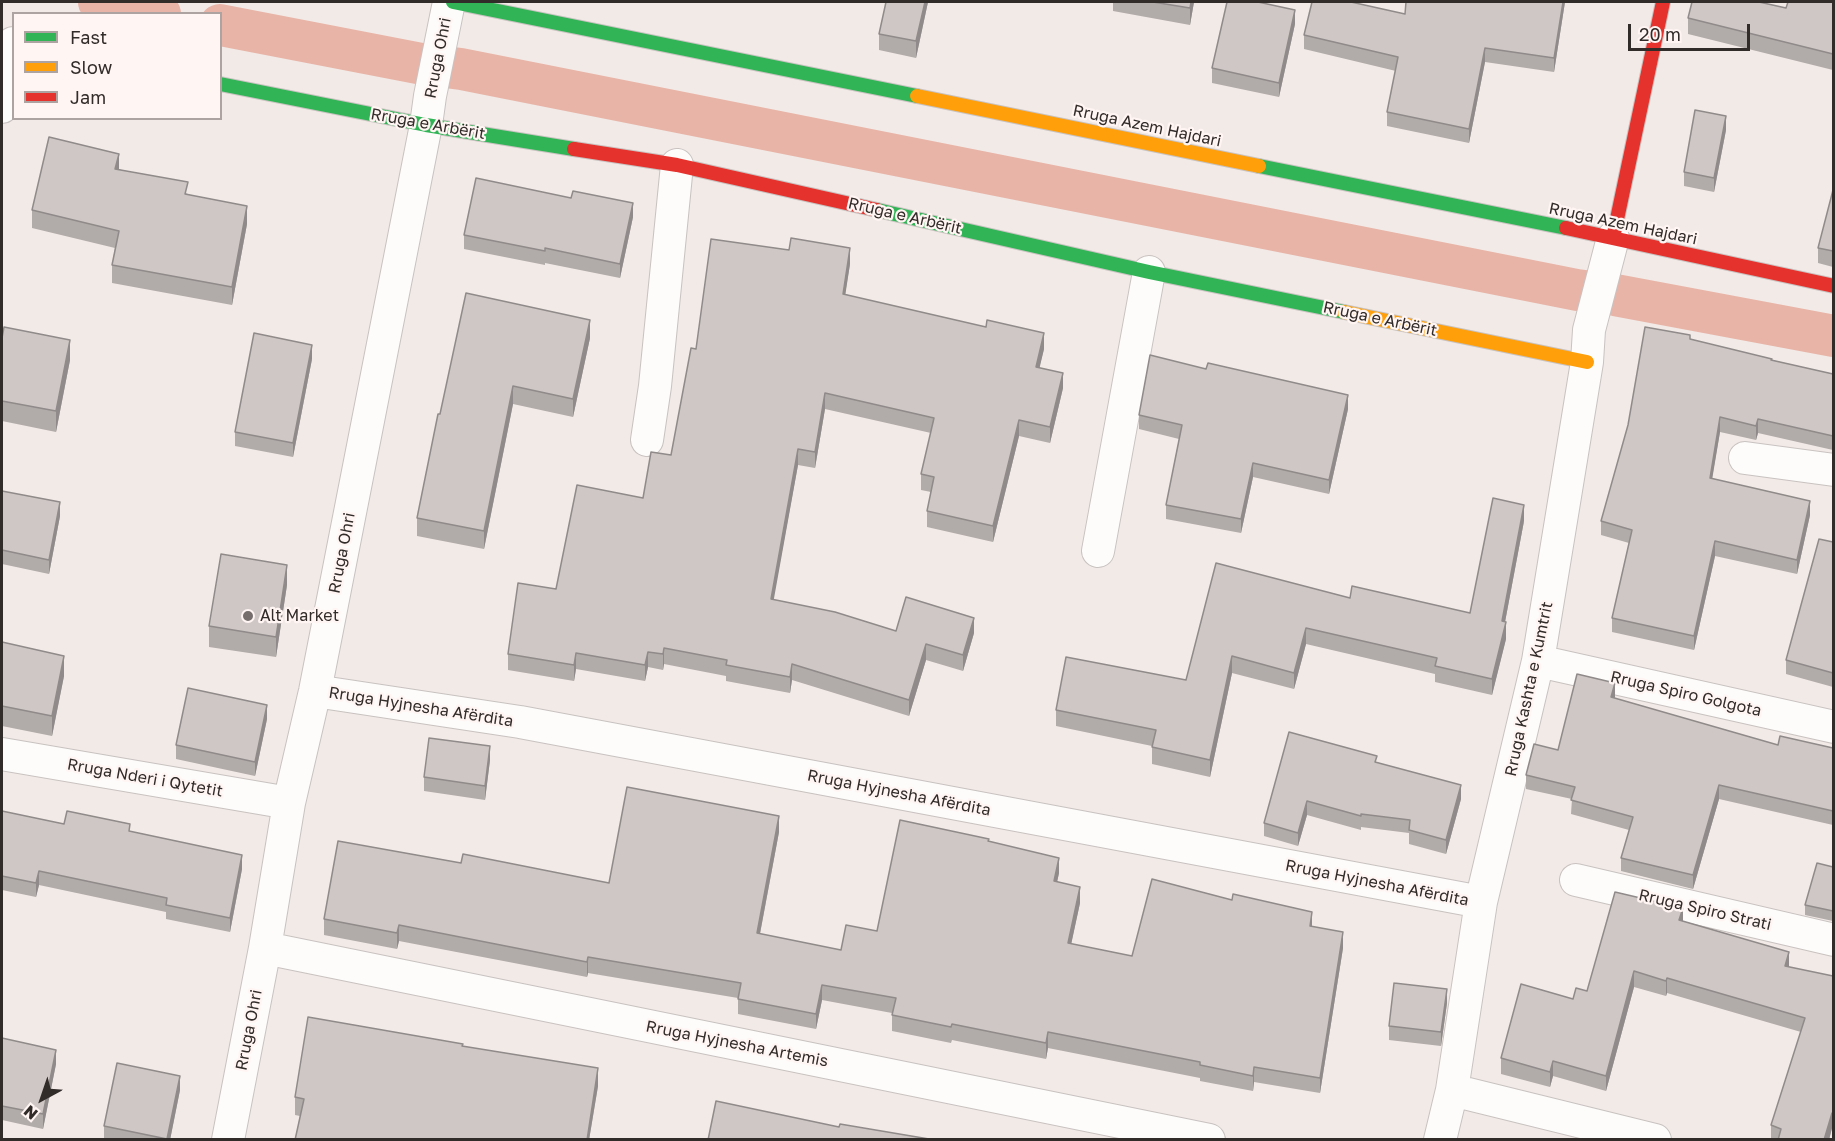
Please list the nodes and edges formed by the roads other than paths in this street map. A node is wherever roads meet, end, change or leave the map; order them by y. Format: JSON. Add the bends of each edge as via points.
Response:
{"nodes":[{"id":1,"x":1663,"y":2,"type":"edge"},
{"id":2,"x":449,"y":9,"type":"edge"},
{"id":3,"x":12,"y":49,"type":"edge"},
{"id":4,"x":222,"y":84,"type":"edge"},
{"id":5,"x":2,"y":107,"type":"edge"},
{"id":6,"x":428,"y":110,"type":"junction"},
{"id":7,"x":677,"y":165,"type":"junction"},
{"id":8,"x":1610,"y":252,"type":"junction"},
{"id":9,"x":1149,"y":272,"type":"junction"},
{"id":10,"x":1833,"y":286,"type":"edge"},
{"id":11,"x":1587,"y":362,"type":"junction"},
{"id":12,"x":647,"y":440,"type":"dead end"},
{"id":13,"x":1745,"y":458,"type":"dead end"},
{"id":14,"x":1833,"y":470,"type":"edge"},
{"id":15,"x":1098,"y":551,"type":"dead end"},
{"id":16,"x":1538,"y":661,"type":"junction"},
{"id":17,"x":315,"y":691,"type":"junction"},
{"id":18,"x":1833,"y":727,"type":"edge"},
{"id":19,"x":2,"y":754,"type":"edge"},
{"id":20,"x":289,"y":803,"type":"junction"},
{"id":21,"x":1576,"y":880,"type":"dead end"},
{"id":22,"x":1481,"y":902,"type":"junction"},
{"id":23,"x":1833,"y":940,"type":"edge"},
{"id":24,"x":265,"y":948,"type":"junction"},
{"id":25,"x":1452,"y":1090,"type":"junction"},
{"id":26,"x":228,"y":1140,"type":"edge"},
{"id":27,"x":1209,"y":1140,"type":"edge"},
{"id":28,"x":1440,"y":1140,"type":"edge"},
{"id":29,"x":1655,"y":1140,"type":"edge"}],
"edges":[{"from":1,"to":8,"type":"street"},
{"from":2,"to":6,"type":"street","name":"Rruga Ohri"},
{"from":2,"to":8,"type":"street","name":"Rruga Azem Hajdari"},
{"from":3,"to":5,"type":"street"},
{"from":4,"to":6,"type":"street","name":"Rruga e Arbërit"},
{"from":6,"to":7,"type":"street","name":"Rruga e Arbërit"},
{"from":6,"to":17,"type":"street","name":"Rruga Ohri"},
{"from":7,"to":9,"type":"street","name":"Rruga e Arbërit"},
{"from":7,"to":12,"type":"street"},
{"from":8,"to":10,"type":"street","name":"Rruga Azem Hajdari"},
{"from":8,"to":11,"type":"street","name":"Rruga Kashta e Kumtrit","via":[[1589,330]]},
{"from":9,"to":11,"type":"street","name":"Rruga e Arbërit"},
{"from":9,"to":15,"type":"street"},
{"from":11,"to":16,"type":"street","name":"Rruga Kashta e Kumtrit"},
{"from":13,"to":14,"type":"street"},
{"from":16,"to":18,"type":"street","name":"Rruga Spiro Golgota"},
{"from":16,"to":22,"type":"street","name":"Rruga Kashta e Kumtrit"},
{"from":17,"to":20,"type":"street","name":"Rruga Ohri"},
{"from":17,"to":22,"type":"street","name":"Rruga Hyjnesha Afërdita","via":[[520,722]]},
{"from":19,"to":20,"type":"street","name":"Rruga Nderi i Qytetit"},
{"from":20,"to":24,"type":"street","name":"Rruga Ohri"},
{"from":21,"to":23,"type":"street","name":"Rruga Spiro Strati"},
{"from":22,"to":25,"type":"street","name":"Rruga Kashta e Kumtrit"},
{"from":24,"to":26,"type":"street","name":"Rruga Ohri"},
{"from":24,"to":27,"type":"street","name":"Rruga Hyjnesha Artemis"},
{"from":25,"to":28,"type":"street","name":"Rruga Kashta e Kumtrit"},
{"from":25,"to":29,"type":"street"}]}
